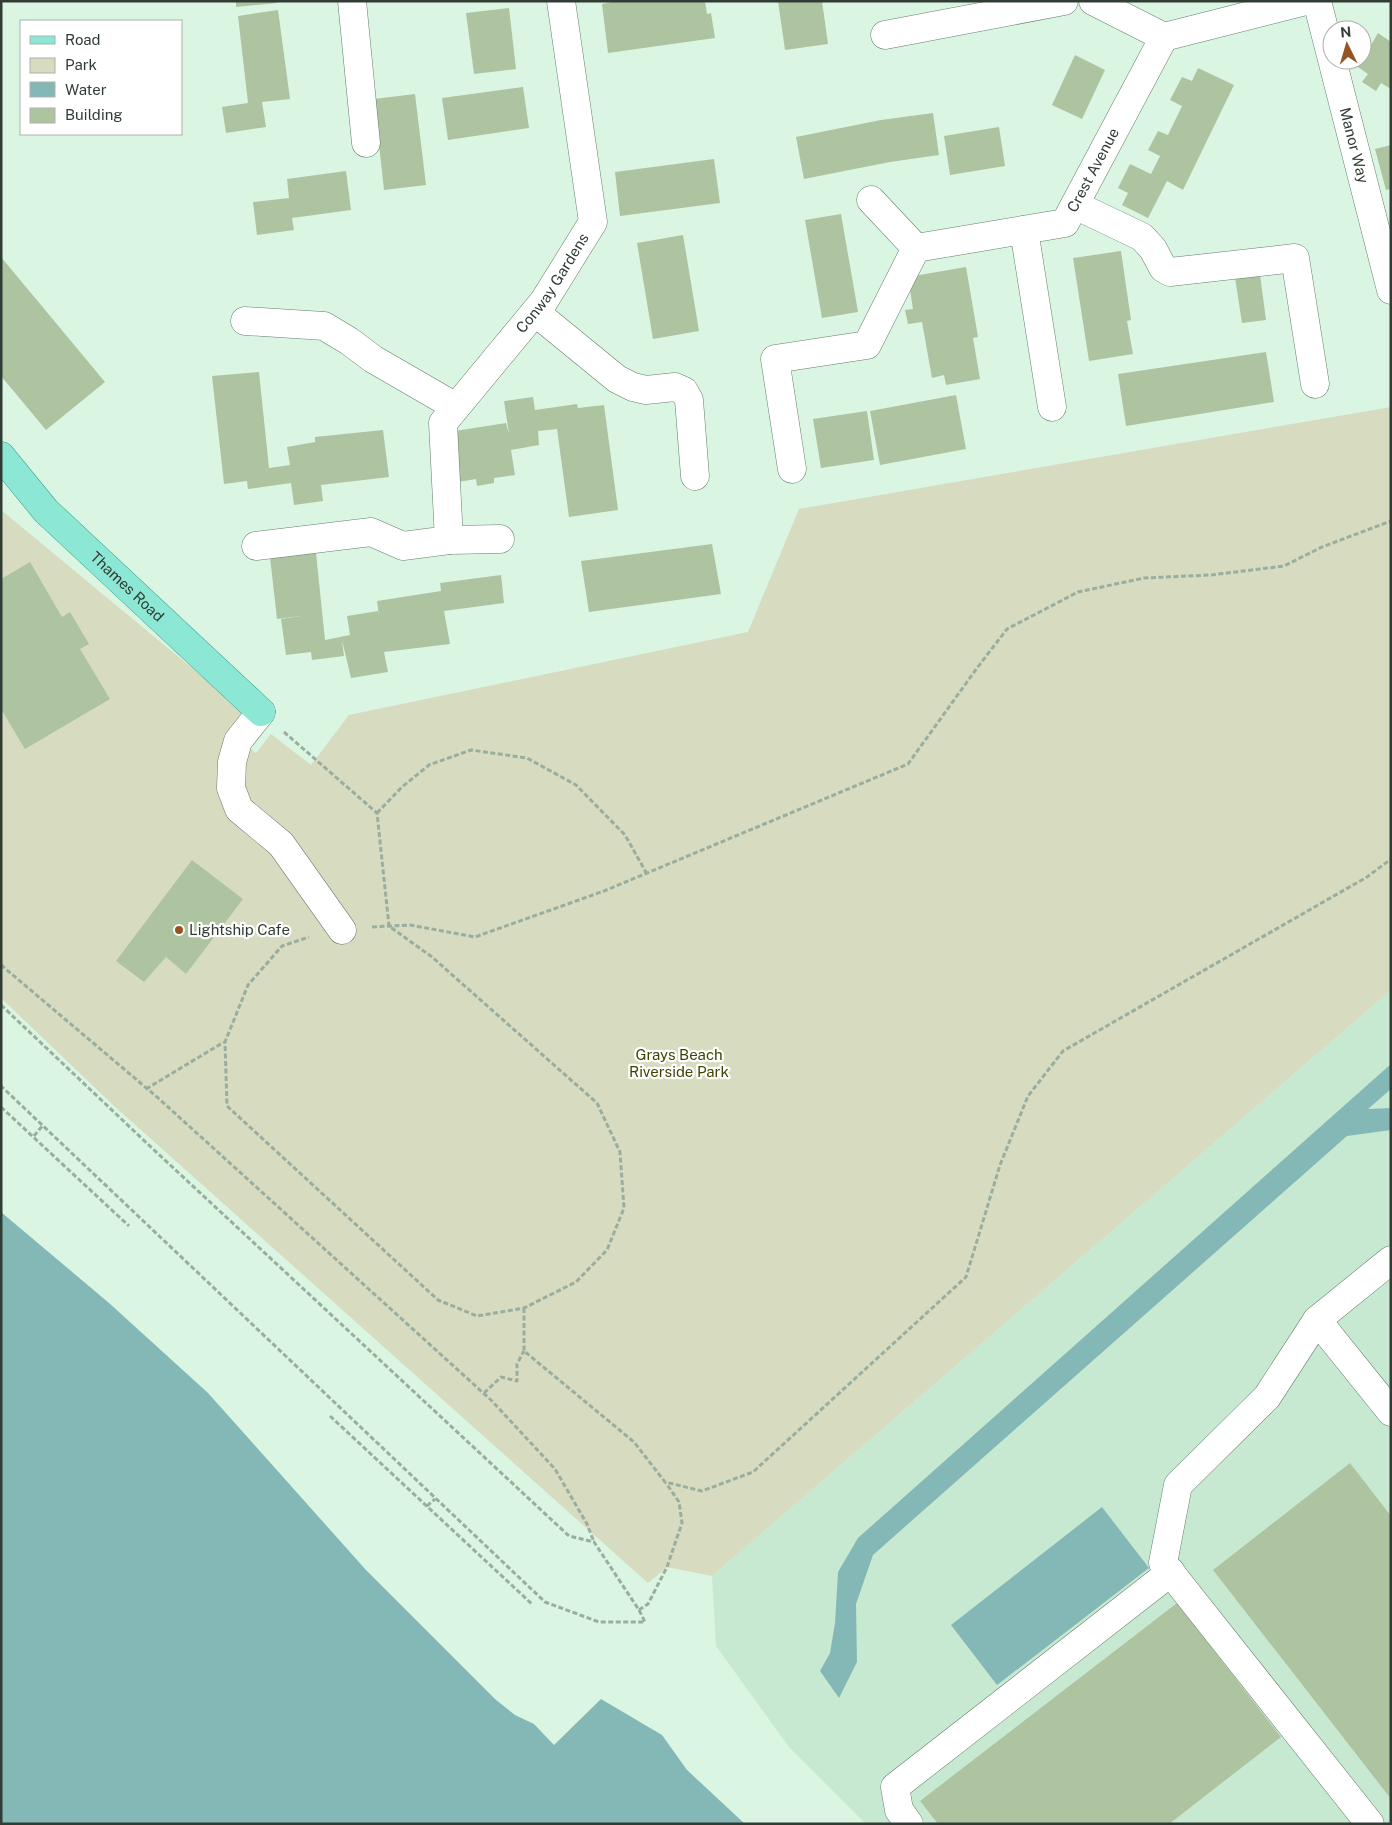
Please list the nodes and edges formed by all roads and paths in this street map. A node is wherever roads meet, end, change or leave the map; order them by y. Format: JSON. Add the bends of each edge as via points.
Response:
{"nodes":[{"id":1,"x":352,"y":1,"type":"edge"},
{"id":2,"x":561,"y":1,"type":"edge"},
{"id":3,"x":1064,"y":1,"type":"edge"},
{"id":4,"x":1093,"y":1,"type":"edge"},
{"id":5,"x":1306,"y":1,"type":"edge"},
{"id":6,"x":1317,"y":1,"type":"edge"},
{"id":7,"x":885,"y":35,"type":"dead end"},
{"id":8,"x":1164,"y":37,"type":"junction"},
{"id":9,"x":366,"y":143,"type":"dead end"},
{"id":10,"x":871,"y":200,"type":"dead end"},
{"id":11,"x":1075,"y":205,"type":"junction"},
{"id":12,"x":1024,"y":230,"type":"junction"},
{"id":13,"x":916,"y":248,"type":"junction"},
{"id":14,"x":1391,"y":290,"type":"edge"},
{"id":15,"x":535,"y":312,"type":"junction"},
{"id":16,"x":245,"y":321,"type":"dead end"},
{"id":17,"x":1315,"y":384,"type":"dead end"},
{"id":18,"x":456,"y":407,"type":"junction"},
{"id":19,"x":1052,"y":407,"type":"dead end"},
{"id":20,"x":1,"y":456,"type":"edge"},
{"id":21,"x":792,"y":469,"type":"dead end"},
{"id":22,"x":696,"y":476,"type":"dead end"},
{"id":23,"x":1391,"y":521,"type":"edge"},
{"id":24,"x":500,"y":539,"type":"dead end"},
{"id":25,"x":449,"y":540,"type":"junction"},
{"id":26,"x":256,"y":546,"type":"dead end"},
{"id":27,"x":261,"y":712,"type":"junction"},
{"id":28,"x":377,"y":813,"type":"junction"},
{"id":29,"x":1391,"y":859,"type":"edge"},
{"id":30,"x":646,"y":874,"type":"junction"},
{"id":31,"x":389,"y":926,"type":"junction"},
{"id":32,"x":342,"y":930,"type":"junction"},
{"id":33,"x":1,"y":965,"type":"edge"},
{"id":34,"x":1,"y":1005,"type":"edge"},
{"id":35,"x":224,"y":1042,"type":"junction"},
{"id":36,"x":1,"y":1086,"type":"edge"},
{"id":37,"x":146,"y":1088,"type":"junction"},
{"id":38,"x":1,"y":1107,"type":"edge"},
{"id":39,"x":43,"y":1125,"type":"junction"},
{"id":40,"x":33,"y":1136,"type":"junction"},
{"id":41,"x":129,"y":1226,"type":"dead end"},
{"id":42,"x":1391,"y":1260,"type":"edge"},
{"id":43,"x":524,"y":1308,"type":"junction"},
{"id":44,"x":1316,"y":1320,"type":"junction"},
{"id":45,"x":524,"y":1351,"type":"junction"},
{"id":46,"x":484,"y":1393,"type":"junction"},
{"id":47,"x":1391,"y":1412,"type":"edge"},
{"id":48,"x":330,"y":1416,"type":"dead end"},
{"id":49,"x":665,"y":1482,"type":"junction"},
{"id":50,"x":435,"y":1498,"type":"junction"},
{"id":51,"x":426,"y":1506,"type":"junction"},
{"id":52,"x":594,"y":1542,"type":"junction"},
{"id":53,"x":1170,"y":1572,"type":"junction"},
{"id":54,"x":533,"y":1605,"type":"dead end"},
{"id":55,"x":639,"y":1610,"type":"junction"},
{"id":56,"x":909,"y":1824,"type":"edge"},
{"id":57,"x":1370,"y":1824,"type":"edge"}],
"edges":[{"from":1,"to":9,"type":"street"},
{"from":2,"to":15,"type":"street","name":"Conway Gardens","via":[[594,222]]},
{"from":3,"to":7,"type":"street"},
{"from":4,"to":8,"type":"street"},
{"from":5,"to":8,"type":"street"},
{"from":6,"to":14,"type":"street","name":"Manor Way"},
{"from":8,"to":11,"type":"street","name":"Crest Avenue"},
{"from":10,"to":13,"type":"street"},
{"from":11,"to":12,"type":"street","name":"Crest Avenue","via":[[1065,223]]},
{"from":11,"to":17,"type":"street","via":[[1142,237],[1163,268],[1170,272],[1295,258]]},
{"from":12,"to":13,"type":"street","name":"Crest Avenue"},
{"from":12,"to":19,"type":"street"},
{"from":13,"to":21,"type":"street","via":[[867,345],[774,359]]},
{"from":15,"to":18,"type":"street","name":"Conway Gardens"},
{"from":15,"to":22,"type":"street","via":[[617,379],[646,390],[675,387],[684,391],[689,400]]},
{"from":16,"to":18,"type":"street","via":[[324,326]]},
{"from":18,"to":25,"type":"street","name":"Conway Gardens","via":[[443,423]]},
{"from":20,"to":27,"type":"main road","name":"Thames Road","via":[[46,511]]},
{"from":23,"to":30,"type":"path","via":[[1322,547],[1284,566],[1211,575],[1144,578],[1078,592],[1007,630],[908,764]]},
{"from":24,"to":25,"type":"street"},
{"from":25,"to":26,"type":"street","via":[[402,546],[371,532]]},
{"from":27,"to":28,"type":"path"},
{"from":27,"to":32,"type":"street","via":[[238,741],[232,762],[231,788],[239,808],[281,844]]},
{"from":28,"to":30,"type":"path","via":[[429,765],[471,750],[527,758],[576,785],[625,835]]},
{"from":28,"to":31,"type":"path"},
{"from":29,"to":49,"type":"path","via":[[1367,877],[1063,1051],[1028,1096],[1000,1165],[966,1277],[753,1472],[702,1490]]},
{"from":30,"to":31,"type":"path","via":[[475,937],[410,925]]},
{"from":31,"to":32,"type":"path"},
{"from":31,"to":43,"type":"path","via":[[432,957],[598,1103],[620,1152],[624,1208],[608,1250],[576,1282]]},
{"from":32,"to":35,"type":"path","via":[[282,946],[248,985]]},
{"from":33,"to":37,"type":"path"},
{"from":34,"to":52,"type":"path","via":[[569,1536]]},
{"from":35,"to":37,"type":"path"},
{"from":35,"to":43,"type":"path","via":[[227,1106],[438,1300],[477,1316]]},
{"from":36,"to":39,"type":"path"},
{"from":37,"to":46,"type":"path"},
{"from":38,"to":40,"type":"path"},
{"from":39,"to":40,"type":"path"},
{"from":39,"to":50,"type":"path"},
{"from":40,"to":41,"type":"path"},
{"from":42,"to":44,"type":"street"},
{"from":43,"to":45,"type":"path"},
{"from":44,"to":47,"type":"street"},
{"from":44,"to":53,"type":"street","via":[[1267,1397],[1178,1485],[1163,1563]]},
{"from":45,"to":46,"type":"path","via":[[517,1364],[516,1381],[501,1378]]},
{"from":45,"to":49,"type":"path","via":[[634,1442]]},
{"from":46,"to":52,"type":"path","via":[[555,1469]]},
{"from":48,"to":51,"type":"path"},
{"from":49,"to":55,"type":"path","via":[[679,1502],[682,1523],[667,1567],[648,1604]]},
{"from":50,"to":51,"type":"path"},
{"from":50,"to":55,"type":"path","via":[[545,1602],[599,1622],[645,1622]]},
{"from":51,"to":54,"type":"path"},
{"from":52,"to":55,"type":"path"},
{"from":53,"to":56,"type":"street","via":[[894,1787],[899,1810]]},
{"from":53,"to":57,"type":"street"}]}
